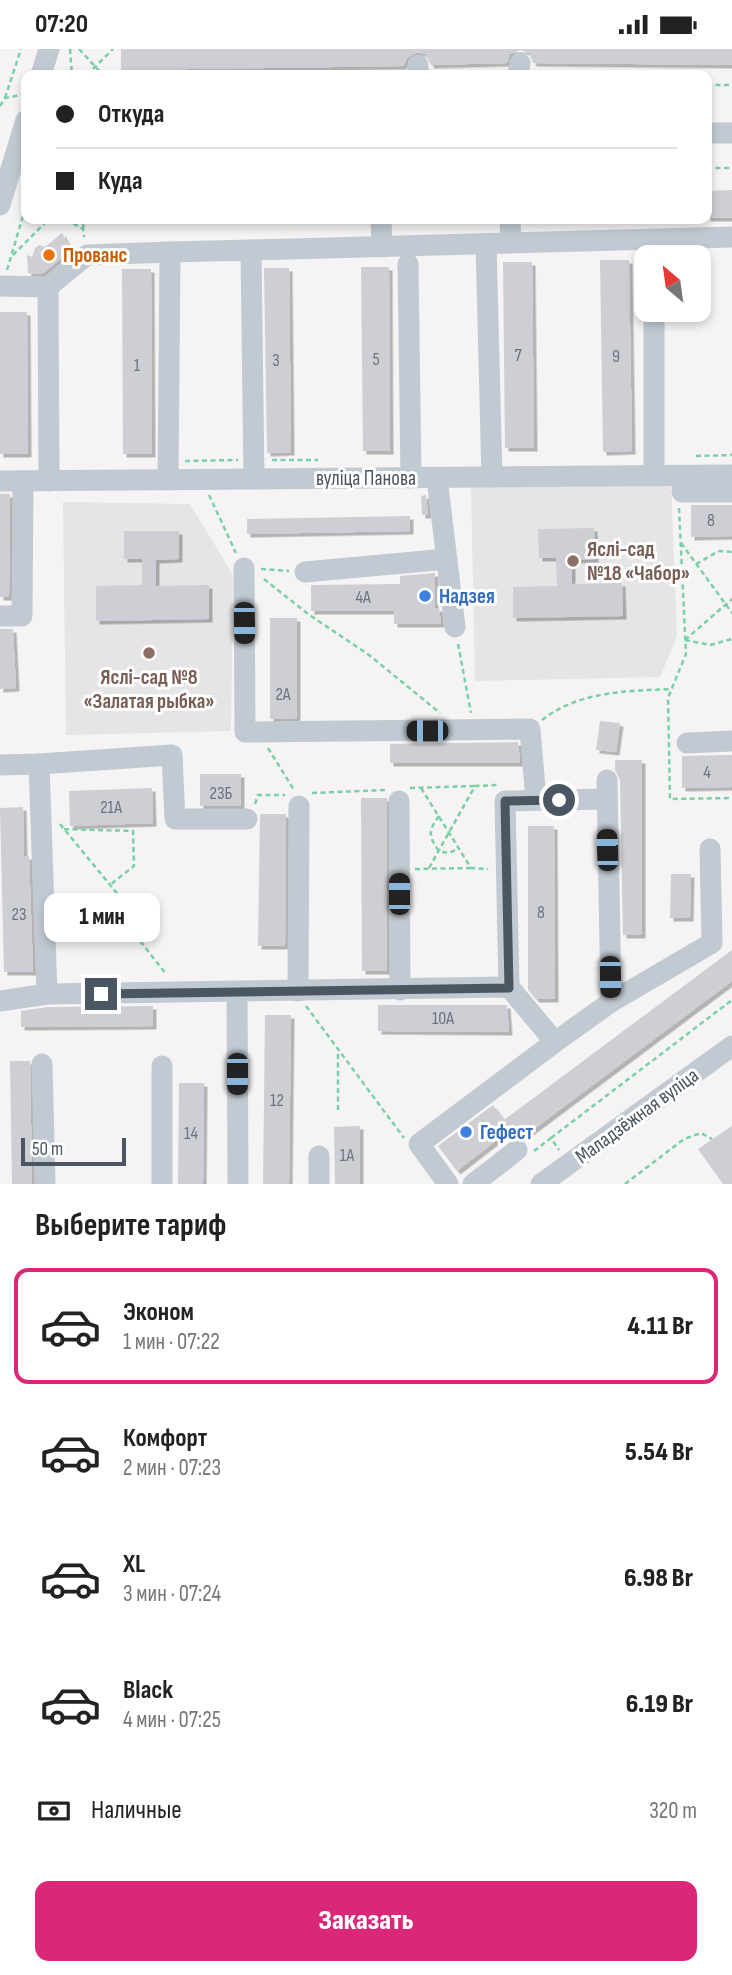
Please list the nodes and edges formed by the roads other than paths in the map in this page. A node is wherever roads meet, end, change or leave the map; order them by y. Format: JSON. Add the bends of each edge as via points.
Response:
{"nodes":[{"id":1,"x":49,"y":49,"type":"edge"},
{"id":2,"x":43,"y":70,"type":"edge"},
{"id":3,"x":18,"y":133,"type":"edge"},
{"id":4,"x":712,"y":133,"type":"edge"},
{"id":5,"x":732,"y":133,"type":"edge"},
{"id":6,"x":0,"y":205,"type":"edge"},
{"id":7,"x":381,"y":224,"type":"edge"},
{"id":8,"x":510,"y":224,"type":"edge"},
{"id":9,"x":732,"y":237,"type":"edge"},
{"id":10,"x":511,"y":243,"type":"junction"},
{"id":11,"x":486,"y":244,"type":"junction"},
{"id":12,"x":675,"y":245,"type":"edge"},
{"id":13,"x":382,"y":247,"type":"junction"},
{"id":14,"x":634,"y":247,"type":"edge"},
{"id":15,"x":251,"y":250,"type":"junction"},
{"id":16,"x":170,"y":252,"type":"junction"},
{"id":17,"x":408,"y":264,"type":"dead end"},
{"id":18,"x":1,"y":286,"type":"edge"},
{"id":19,"x":48,"y":288,"type":"junction"},
{"id":20,"x":654,"y":322,"type":"edge"},
{"id":21,"x":732,"y":474,"type":"edge"},
{"id":22,"x":684,"y":475,"type":"junction"},
{"id":23,"x":654,"y":476,"type":"junction"},
{"id":24,"x":492,"y":477,"type":"junction"},
{"id":25,"x":411,"y":478,"type":"junction"},
{"id":26,"x":438,"y":478,"type":"junction"},
{"id":27,"x":254,"y":479,"type":"junction"},
{"id":28,"x":168,"y":480,"type":"junction"},
{"id":29,"x":0,"y":481,"type":"edge"},
{"id":30,"x":23,"y":481,"type":"junction"},
{"id":31,"x":49,"y":481,"type":"junction"},
{"id":32,"x":732,"y":492,"type":"edge"},
{"id":33,"x":447,"y":559,"type":"junction"},
{"id":34,"x":244,"y":568,"type":"road end"},
{"id":35,"x":305,"y":572,"type":"road end"},
{"id":36,"x":0,"y":616,"type":"edge"},
{"id":37,"x":455,"y":627,"type":"road end"},
{"id":38,"x":732,"y":741,"type":"edge"},
{"id":39,"x":687,"y":743,"type":"dead end"},
{"id":40,"x":39,"y":764,"type":"junction"},
{"id":41,"x":0,"y":765,"type":"edge"},
{"id":42,"x":298,"y":800,"type":"road end"},
{"id":43,"x":536,"y":800,"type":"junction"},
{"id":44,"x":399,"y":801,"type":"dead end"},
{"id":45,"x":247,"y":819,"type":"road end"},
{"id":46,"x":710,"y":849,"type":"dead end"},
{"id":47,"x":509,"y":988,"type":"junction"},
{"id":48,"x":400,"y":990,"type":"junction"},
{"id":49,"x":298,"y":991,"type":"junction"},
{"id":50,"x":237,"y":992,"type":"junction"},
{"id":51,"x":47,"y":994,"type":"junction"},
{"id":52,"x":0,"y":1001,"type":"edge"},
{"id":53,"x":611,"y":1002,"type":"junction"},
{"id":54,"x":555,"y":1042,"type":"junction"},
{"id":55,"x":732,"y":1046,"type":"edge"},
{"id":56,"x":42,"y":1064,"type":"dead end"},
{"id":57,"x":162,"y":1066,"type":"dead end"},
{"id":58,"x":524,"y":1152,"type":"road end"},
{"id":59,"x":319,"y":1156,"type":"dead end"},
{"id":60,"x":45,"y":1184,"type":"edge"},
{"id":61,"x":162,"y":1184,"type":"edge"},
{"id":62,"x":238,"y":1184,"type":"edge"},
{"id":63,"x":319,"y":1184,"type":"edge"},
{"id":64,"x":448,"y":1184,"type":"edge"},
{"id":65,"x":473,"y":1184,"type":"edge"},
{"id":66,"x":541,"y":1184,"type":"edge"}],
"edges":[{"from":1,"to":2,"type":"street"},
{"from":3,"to":6,"type":"street"},
{"from":4,"to":5,"type":"street"},
{"from":7,"to":13,"type":"street"},
{"from":8,"to":10,"type":"street"},
{"from":9,"to":12,"type":"street"},
{"from":10,"to":11,"type":"street"},
{"from":10,"to":14,"type":"street"},
{"from":11,"to":13,"type":"street"},
{"from":11,"to":24,"type":"street"},
{"from":13,"to":15,"type":"street"},
{"from":15,"to":16,"type":"street"},
{"from":15,"to":27,"type":"street"},
{"from":16,"to":19,"type":"street","via":[[87,255]]},
{"from":16,"to":28,"type":"street"},
{"from":17,"to":25,"type":"street"},
{"from":18,"to":19,"type":"street"},
{"from":19,"to":31,"type":"street"},
{"from":20,"to":23,"type":"street"},
{"from":21,"to":22,"type":"street","name":"вуліца Панова"},
{"from":22,"to":23,"type":"street","name":"вуліца Панова"},
{"from":22,"to":32,"type":"street","via":[[682,492]]},
{"from":23,"to":24,"type":"street","name":"вуліца Панова"},
{"from":24,"to":26,"type":"street","name":"вуліца Панова"},
{"from":25,"to":26,"type":"street","name":"вуліца Панова"},
{"from":25,"to":27,"type":"street","name":"вуліца Панова"},
{"from":26,"to":33,"type":"street"},
{"from":27,"to":28,"type":"street","name":"вуліца Панова"},
{"from":28,"to":31,"type":"street","name":"вуліца Панова"},
{"from":29,"to":30,"type":"street","name":"вуліца Панова"},
{"from":30,"to":31,"type":"street","name":"вуліца Панова"},
{"from":30,"to":36,"type":"street","via":[[22,616]]},
{"from":33,"to":35,"type":"street"},
{"from":33,"to":37,"type":"street"},
{"from":34,"to":43,"type":"street","via":[[245,732],[530,729]]},
{"from":38,"to":39,"type":"street"},
{"from":40,"to":41,"type":"street"},
{"from":40,"to":45,"type":"street","via":[[172,755],[175,819]]},
{"from":40,"to":51,"type":"street"},
{"from":42,"to":49,"type":"street"},
{"from":43,"to":47,"type":"street","via":[[505,801]]},
{"from":43,"to":53,"type":"street","via":[[606,789]]},
{"from":44,"to":48,"type":"street"},
{"from":46,"to":53,"type":"street","via":[[712,943]]},
{"from":47,"to":48,"type":"street"},
{"from":47,"to":54,"type":"street"},
{"from":48,"to":49,"type":"street"},
{"from":49,"to":50,"type":"street"},
{"from":50,"to":51,"type":"street"},
{"from":50,"to":62,"type":"street"},
{"from":51,"to":52,"type":"street"},
{"from":53,"to":54,"type":"street"},
{"from":54,"to":64,"type":"street","via":[[419,1144]]},
{"from":55,"to":66,"type":"street","name":"Маладзёжная вуліца"},
{"from":56,"to":60,"type":"street"},
{"from":57,"to":61,"type":"street"},
{"from":58,"to":65,"type":"street"},
{"from":59,"to":63,"type":"street"}]}
